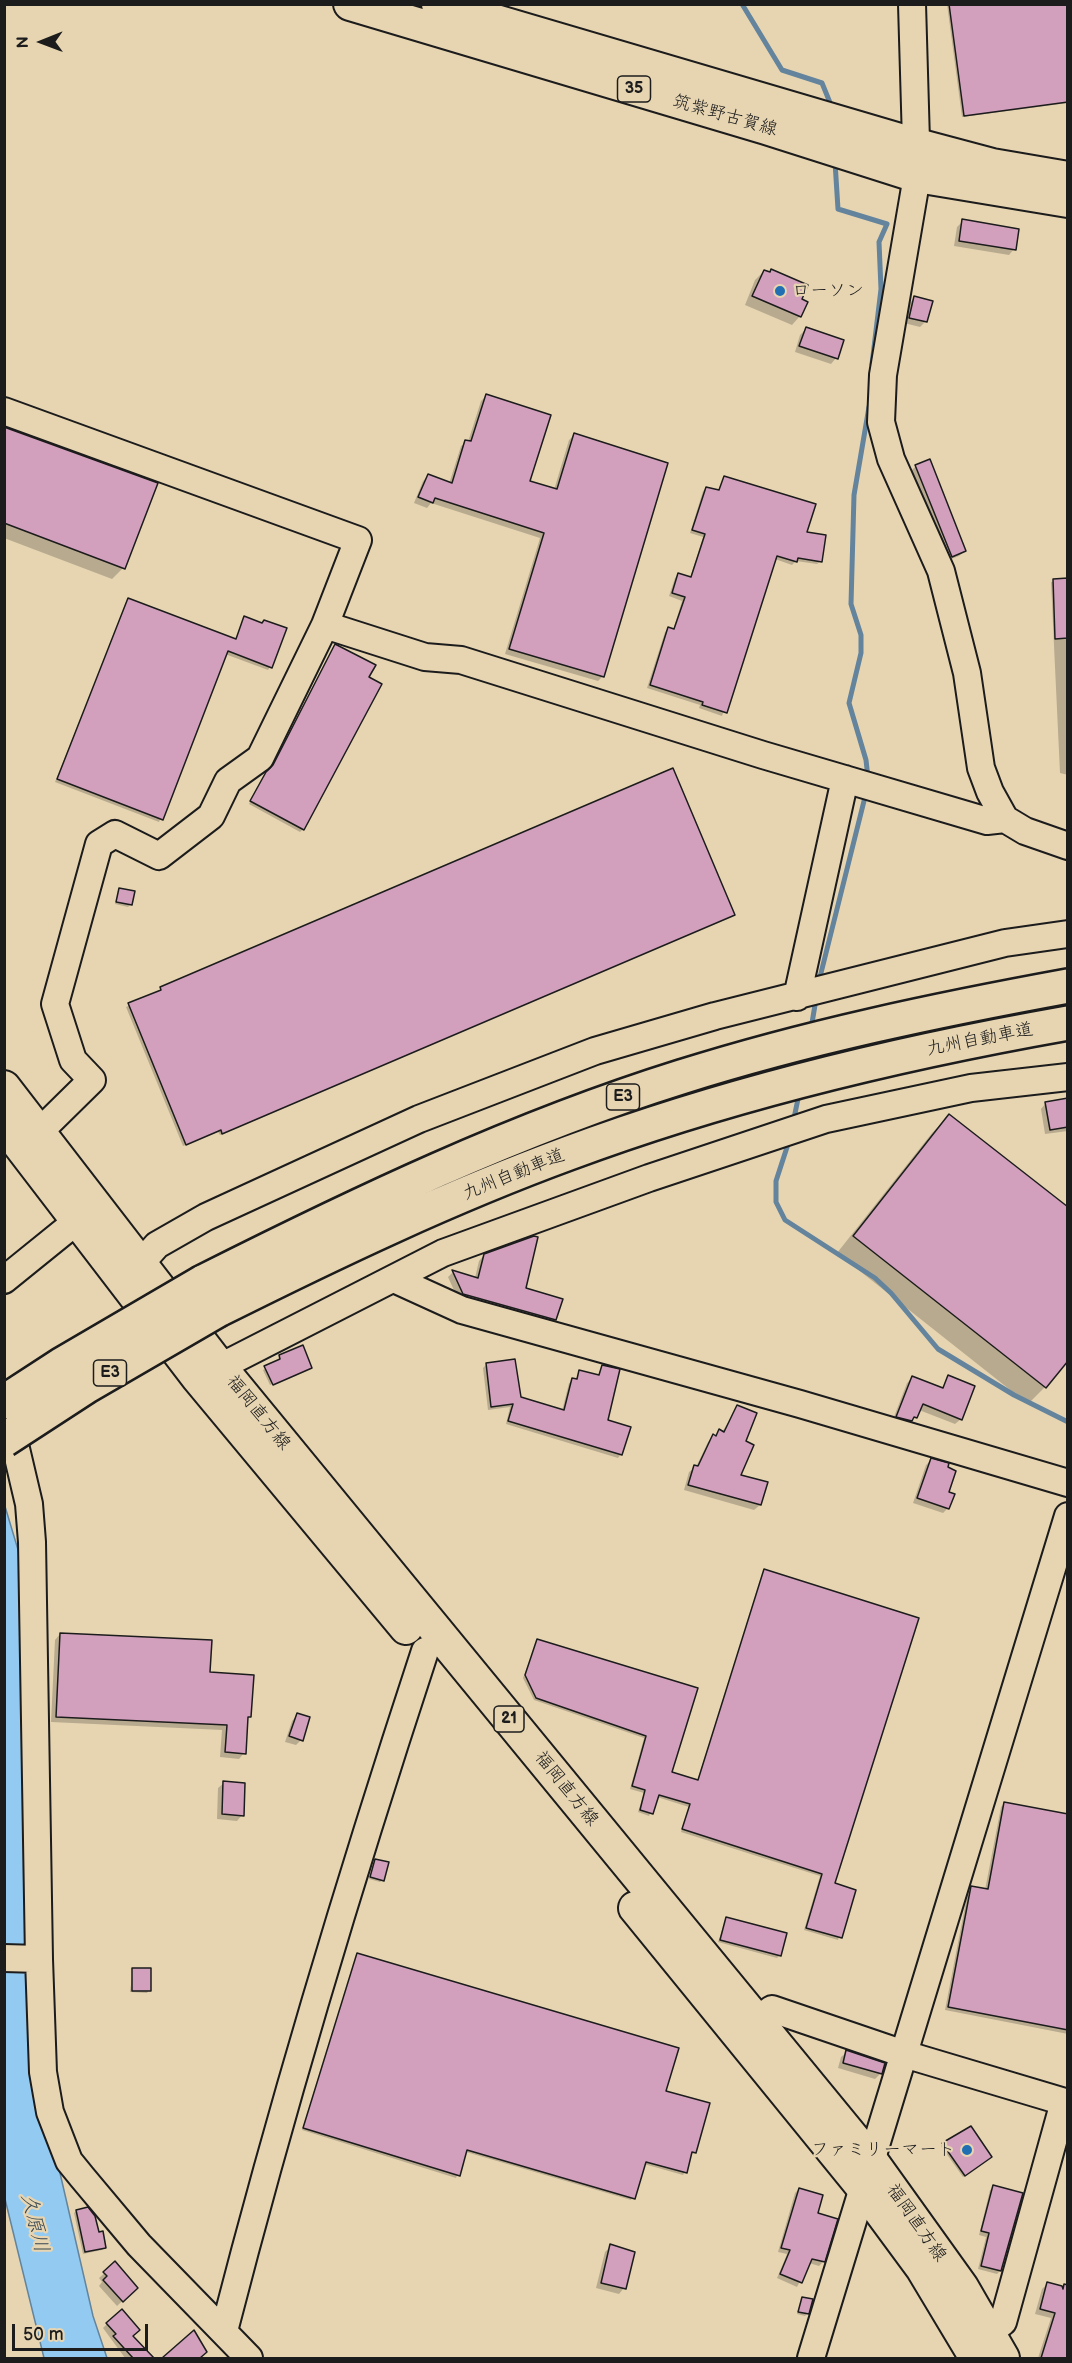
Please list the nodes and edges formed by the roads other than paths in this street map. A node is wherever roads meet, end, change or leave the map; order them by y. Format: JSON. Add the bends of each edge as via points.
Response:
{"nodes":[{"id":1,"x":350,"y":4,"type":"edge"},
{"id":2,"x":438,"y":4,"type":"edge"},
{"id":3,"x":912,"y":4,"type":"edge"},
{"id":4,"x":917,"y":160,"type":"junction"},
{"id":5,"x":1068,"y":178,"type":"edge"},
{"id":6,"x":1068,"y":201,"type":"edge"},
{"id":7,"x":4,"y":411,"type":"edge"},
{"id":8,"x":325,"y":625,"type":"junction"},
{"id":9,"x":845,"y":779,"type":"junction"},
{"id":10,"x":1005,"y":819,"type":"junction"},
{"id":11,"x":1068,"y":846,"type":"edge"},
{"id":12,"x":1068,"y":934,"type":"edge"},
{"id":13,"x":1068,"y":986,"type":"edge"},
{"id":14,"x":797,"y":997,"type":"junction"},
{"id":15,"x":1068,"y":1023,"type":"edge"},
{"id":16,"x":1068,"y":1077,"type":"edge"},
{"id":17,"x":4,"y":1087,"type":"edge"},
{"id":18,"x":22,"y":1135,"type":"edge"},
{"id":19,"x":86,"y":1214,"type":"junction"},
{"id":20,"x":140,"y":1264,"type":"junction"},
{"id":21,"x":394,"y":1279,"type":"junction"},
{"id":22,"x":4,"y":1280,"type":"edge"},
{"id":23,"x":210,"y":1296,"type":"junction"},
{"id":24,"x":220,"y":1367,"type":"junction"},
{"id":25,"x":4,"y":1401,"type":"edge"},
{"id":26,"x":4,"y":1440,"type":"edge"},
{"id":27,"x":1068,"y":1484,"type":"edge"},
{"id":28,"x":1068,"y":1516,"type":"edge"},
{"id":29,"x":425,"y":1652,"type":"junction"},
{"id":30,"x":23,"y":1958,"type":"edge"},
{"id":31,"x":756,"y":2021,"type":"junction"},
{"id":32,"x":904,"y":2054,"type":"junction"},
{"id":33,"x":1066,"y":2103,"type":"edge"},
{"id":34,"x":867,"y":2174,"type":"junction"},
{"id":35,"x":224,"y":2331,"type":"junction"},
{"id":36,"x":989,"y":2350,"type":"edge"},
{"id":37,"x":249,"y":2358,"type":"edge"},
{"id":38,"x":811,"y":2358,"type":"edge"}],
"edges":[{"from":1,"to":4,"type":"main road","name":"筑紫野古賀線","number":"35","via":[[789,134]]},
{"from":2,"to":4,"type":"main road","name":"筑紫野古賀線","number":"35"},
{"from":3,"to":4,"type":"street"},
{"from":4,"to":5,"type":"main road","name":"筑紫野古賀線","number":"35","via":[[992,165]]},
{"from":4,"to":6,"type":"main road","name":"筑紫野古賀線","number":"35","via":[[998,192]]},
{"from":4,"to":10,"type":"street","via":[[883,375],[881,422],[891,459],[941,571],[967,673],[981,768]]},
{"from":7,"to":8,"type":"street","via":[[358,540]]},
{"from":8,"to":9,"type":"street","via":[[425,657],[461,660]]},
{"from":8,"to":18,"type":"street","via":[[260,758],[228,781],[211,816],[159,856],[115,834],[99,844],[56,1004],[73,1060],[92,1080]]},
{"from":9,"to":10,"type":"street","via":[[987,821]]},
{"from":9,"to":14,"type":"street"},
{"from":10,"to":11,"type":"street","via":[[1025,831]]},
{"from":12,"to":14,"type":"street","via":[[1005,943]]},
{"from":13,"to":23,"type":"highway","name":"九州自動車道","number":"E3","via":[[892,1020],[774,1049],[558,1120],[374,1198]]},
{"from":14,"to":20,"type":"street","via":[[595,1051],[419,1119],[206,1217],[157,1245]]},
{"from":15,"to":23,"type":"highway","name":"九州自動車道","number":"E3","via":[[902,1055],[783,1085],[570,1152],[385,1230]]},
{"from":16,"to":21,"type":"street","via":[[971,1088],[826,1119],[443,1253]]},
{"from":17,"to":18,"type":"main road","name":"福岡直方線","number":"21"},
{"from":18,"to":19,"type":"main road","name":"福岡直方線","number":"21"},
{"from":19,"to":20,"type":"main road","name":"福岡直方線","number":"21"},
{"from":19,"to":22,"type":"street"},
{"from":19,"to":29,"type":"main road","name":"福岡直方線","number":"21","via":[[198,1378]]},
{"from":20,"to":24,"type":"main road","name":"福岡直方線","number":"21"},
{"from":21,"to":24,"type":"street"},
{"from":21,"to":27,"type":"street","via":[[462,1310]]},
{"from":23,"to":25,"type":"highway","name":"九州自動車道","number":"E3","bridge":true,"via":[[61,1365]]},
{"from":23,"to":26,"type":"highway","name":"九州自動車道","number":"E3","bridge":true,"via":[[87,1386]]},
{"from":24,"to":31,"type":"main road","name":"福岡直方線","number":"21"},
{"from":25,"to":30,"type":"street","via":[[29,1504],[32,1542]]},
{"from":28,"to":32,"type":"street"},
{"from":29,"to":34,"type":"main road","name":"福岡直方線","number":"21"},
{"from":29,"to":35,"type":"street","via":[[347,1890],[266,2167]]},
{"from":30,"to":35,"type":"street","via":[[50,2112],[69,2161],[139,2245]]},
{"from":31,"to":32,"type":"street","via":[[772,2009]]},
{"from":31,"to":34,"type":"main road","name":"福岡直方線","number":"21"},
{"from":32,"to":33,"type":"street"},
{"from":32,"to":34,"type":"street"},
{"from":33,"to":36,"type":"street","via":[[1003,2322]]},
{"from":34,"to":36,"type":"main road","name":"福岡直方線","number":"21","via":[[922,2268]]},
{"from":34,"to":38,"type":"street"},
{"from":35,"to":37,"type":"street"}]}
